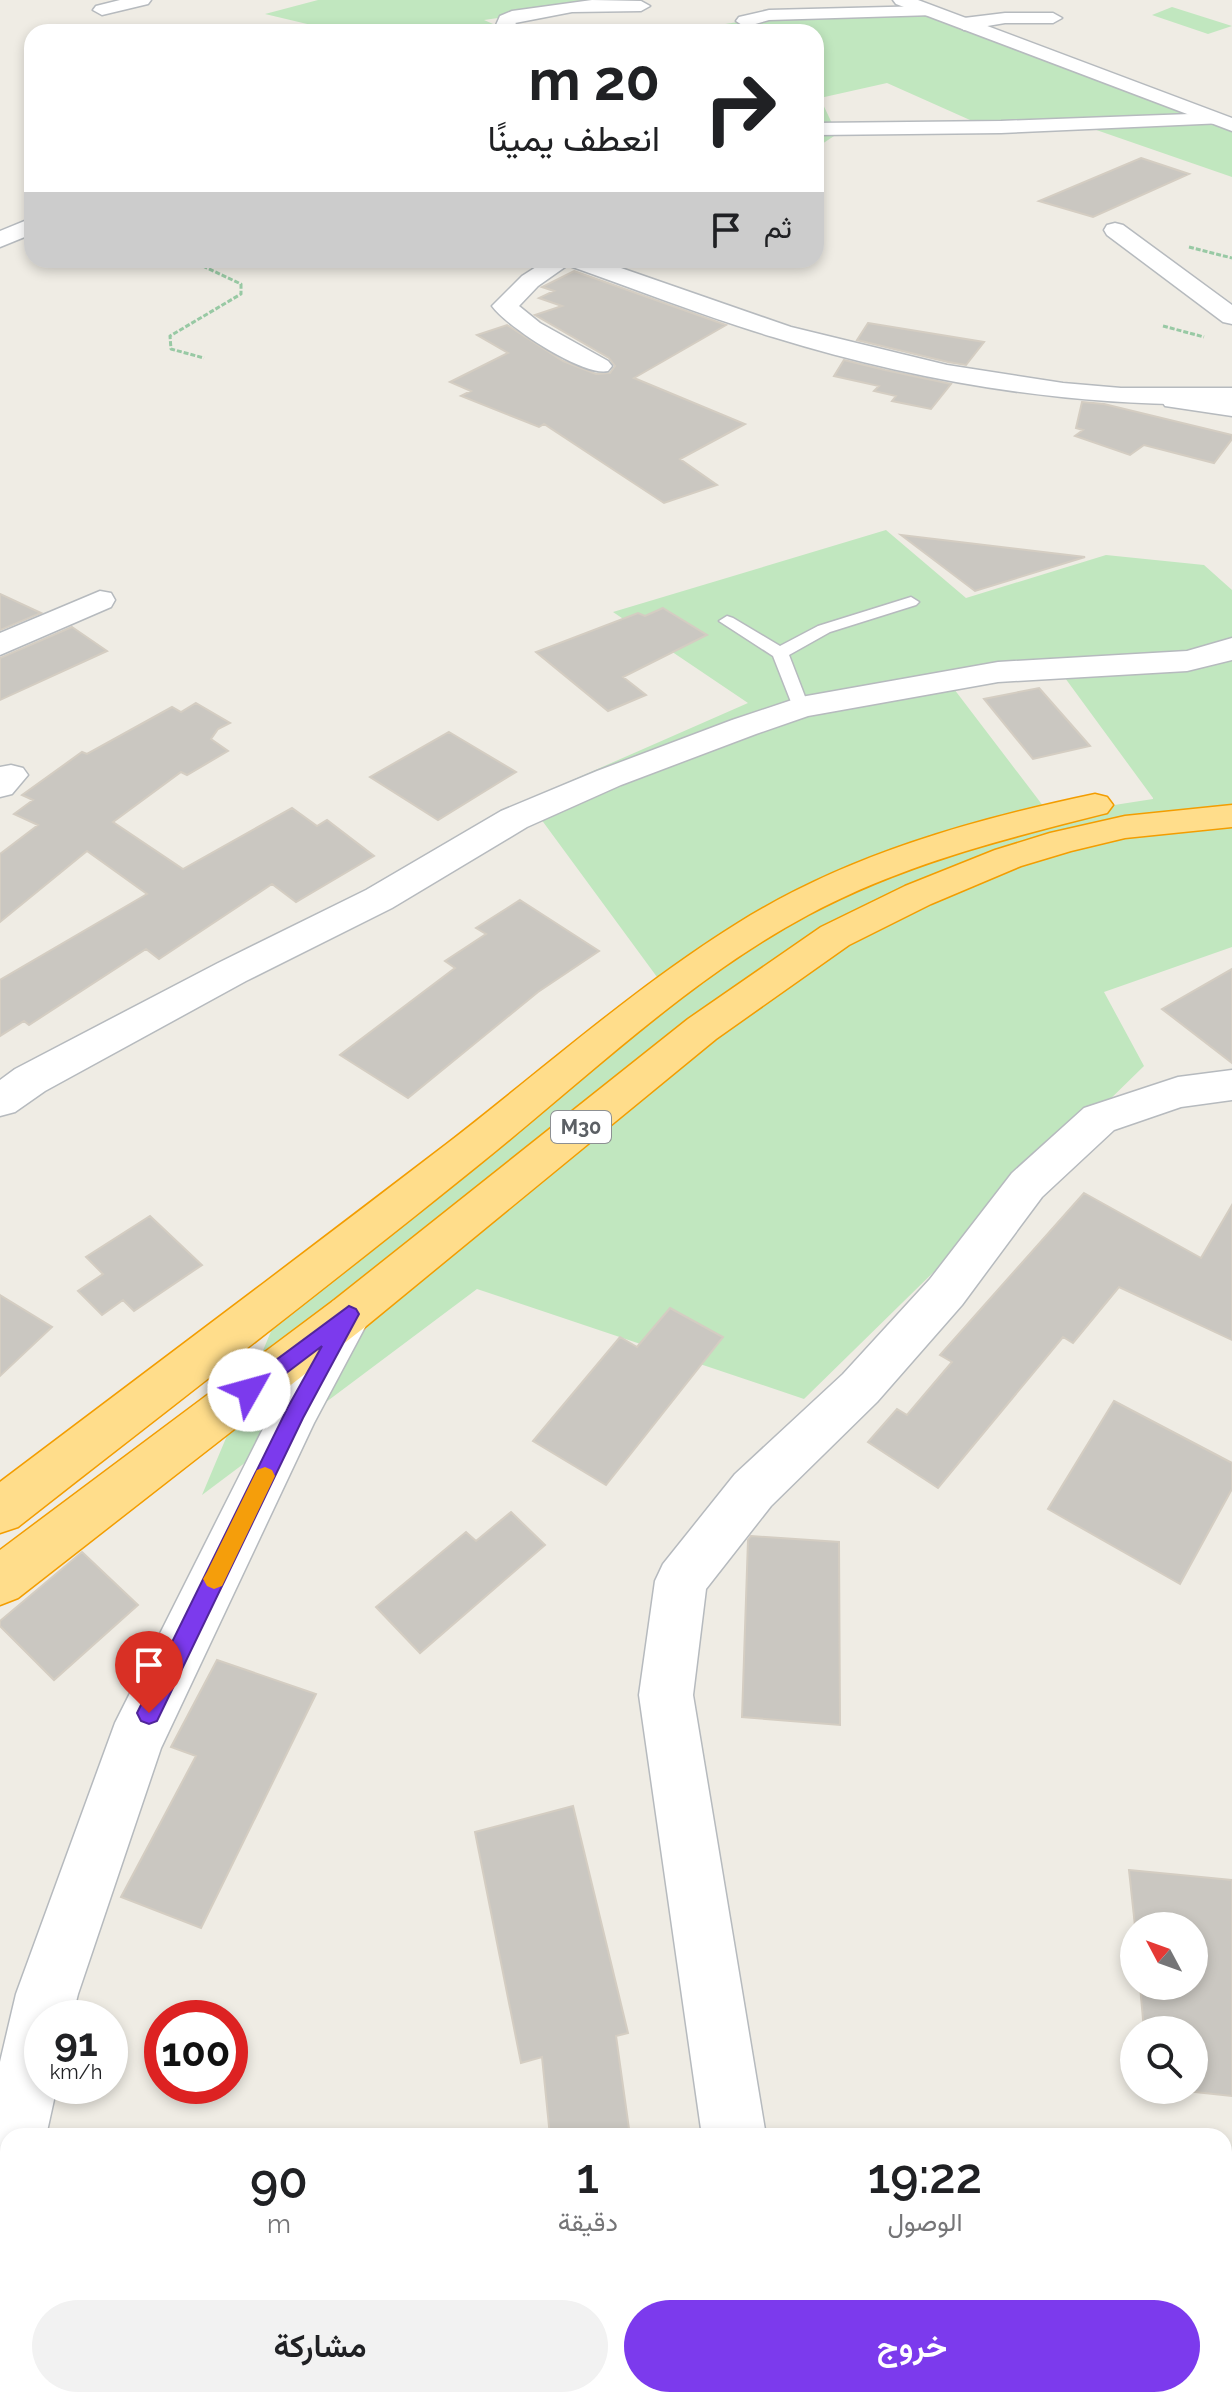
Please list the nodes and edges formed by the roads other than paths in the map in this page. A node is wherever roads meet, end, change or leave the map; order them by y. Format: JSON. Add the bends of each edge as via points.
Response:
{"nodes":[{"id":1,"x":142,"y":0,"type":"edge"},
{"id":2,"x":902,"y":0,"type":"edge"},
{"id":3,"x":103,"y":5,"type":"edge"},
{"id":4,"x":641,"y":6,"type":"dead end"},
{"id":5,"x":928,"y":11,"type":"junction"},
{"id":6,"x":1053,"y":18,"type":"dead end"},
{"id":7,"x":745,"y":21,"type":"dead end"},
{"id":8,"x":96,"y":24,"type":"edge"},
{"id":9,"x":505,"y":24,"type":"edge"},
{"id":10,"x":964,"y":24,"type":"junction"},
{"id":11,"x":1224,"y":122,"type":"edge"},
{"id":12,"x":824,"y":129,"type":"edge"},
{"id":13,"x":24,"y":229,"type":"edge"},
{"id":14,"x":1115,"y":230,"type":"dead end"},
{"id":15,"x":0,"y":240,"type":"edge"},
{"id":16,"x":550,"y":268,"type":"edge"},
{"id":17,"x":599,"y":268,"type":"edge"},
{"id":18,"x":1232,"y":317,"type":"edge"},
{"id":19,"x":599,"y":366,"type":"dead end"},
{"id":20,"x":1232,"y":396,"type":"edge"},
{"id":21,"x":1174,"y":400,"type":"junction"},
{"id":22,"x":1232,"y":408,"type":"edge"},
{"id":23,"x":100,"y":600,"type":"dead end"},
{"id":24,"x":911,"y":602,"type":"dead end"},
{"id":25,"x":727,"y":621,"type":"dead end"},
{"id":26,"x":0,"y":645,"type":"edge"},
{"id":27,"x":1232,"y":648,"type":"edge"},
{"id":28,"x":780,"y":653,"type":"junction"},
{"id":29,"x":801,"y":707,"type":"junction"},
{"id":30,"x":1232,"y":789,"type":"edge"},
{"id":31,"x":1232,"y":816,"type":"edge"},
{"id":32,"x":1232,"y":1085,"type":"edge"},
{"id":33,"x":0,"y":1101,"type":"edge"},
{"id":34,"x":349,"y":1314,"type":"junction"},
{"id":35,"x":0,"y":1511,"type":"edge"},
{"id":36,"x":0,"y":1581,"type":"edge"},
{"id":37,"x":16,"y":2128,"type":"edge"},
{"id":38,"x":733,"y":2128,"type":"edge"}],
"edges":[{"from":1,"to":3,"type":"street"},
{"from":2,"to":5,"type":"street"},
{"from":3,"to":8,"type":"street"},
{"from":4,"to":9,"type":"street","via":[[603,3],[529,13]]},
{"from":5,"to":7,"type":"street","via":[[769,15]]},
{"from":5,"to":10,"type":"street"},
{"from":6,"to":10,"type":"street"},
{"from":10,"to":11,"type":"street"},
{"from":11,"to":12,"type":"street"},
{"from":13,"to":15,"type":"street"},
{"from":14,"to":18,"type":"street"},
{"from":16,"to":19,"type":"street","via":[[504,306],[531,328]]},
{"from":17,"to":21,"type":"street","via":[[837,348],[1049,388]]},
{"from":20,"to":21,"type":"street"},
{"from":21,"to":22,"type":"street"},
{"from":23,"to":26,"type":"street"},
{"from":24,"to":28,"type":"lane","via":[[824,629]]},
{"from":25,"to":28,"type":"lane"},
{"from":27,"to":29,"type":"street","via":[[1187,661],[998,672]]},
{"from":28,"to":29,"type":"lane"},
{"from":29,"to":33,"type":"street","via":[[635,767],[514,819],[379,899],[165,1008]]},
{"from":30,"to":35,"type":"highway","number":"M30","via":[[1124,800],[1031,818],[862,875],[756,928],[648,1006]]},
{"from":31,"to":34,"type":"highway","number":"M30","via":[[1125,827],[1063,841],[918,895],[835,936],[702,1029]]},
{"from":32,"to":38,"type":"street","via":[[1178,1092],[1099,1119],[1027,1185],[946,1292],[860,1388],[753,1490],[681,1581],[666,1695]]},
{"from":34,"to":36,"type":"highway","number":"M30"},
{"from":34,"to":37,"type":"street","via":[[295,1413],[135,1742],[47,1994]]}]}
